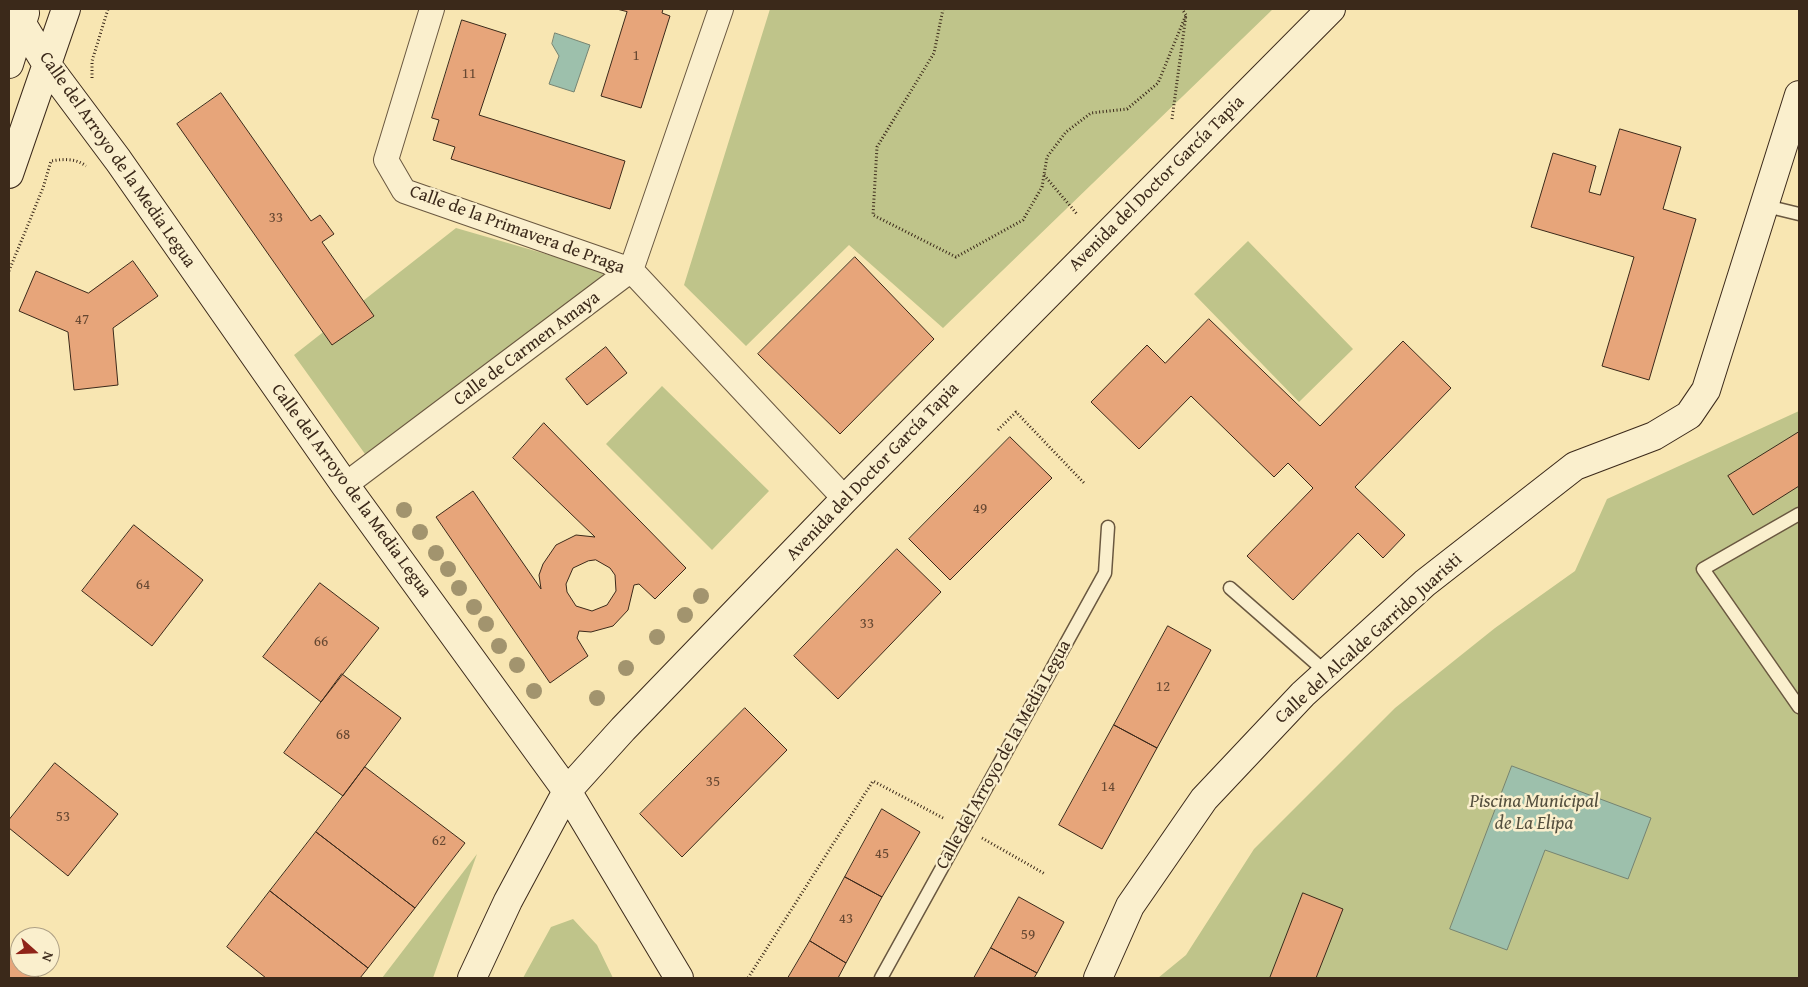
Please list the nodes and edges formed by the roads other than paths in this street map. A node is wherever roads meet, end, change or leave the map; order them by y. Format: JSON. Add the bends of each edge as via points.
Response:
{"nodes":[{"id":1,"x":66,"y":9,"type":"edge"},
{"id":2,"x":432,"y":9,"type":"edge"},
{"id":3,"x":721,"y":9,"type":"edge"},
{"id":4,"x":1331,"y":9,"type":"edge"},
{"id":5,"x":21,"y":14,"type":"edge"},
{"id":6,"x":9,"y":64,"type":"edge"},
{"id":7,"x":47,"y":65,"type":"junction"},
{"id":8,"x":1799,"y":94,"type":"edge"},
{"id":9,"x":9,"y":174,"type":"edge"},
{"id":10,"x":1766,"y":206,"type":"junction"},
{"id":11,"x":1799,"y":214,"type":"edge"},
{"id":12,"x":632,"y":270,"type":"junction"},
{"id":13,"x":345,"y":485,"type":"junction"},
{"id":14,"x":846,"y":499,"type":"junction"},
{"id":15,"x":1799,"y":514,"type":"edge"},
{"id":16,"x":1108,"y":526,"type":"dead end"},
{"id":17,"x":1230,"y":588,"type":"dead end"},
{"id":18,"x":1327,"y":672,"type":"junction"},
{"id":19,"x":1799,"y":707,"type":"edge"},
{"id":20,"x":567,"y":791,"type":"junction"},
{"id":21,"x":472,"y":978,"type":"edge"},
{"id":22,"x":679,"y":978,"type":"edge"},
{"id":23,"x":881,"y":978,"type":"edge"},
{"id":24,"x":1098,"y":978,"type":"edge"}],
"edges":[{"from":1,"to":7,"type":"street"},
{"from":2,"to":12,"type":"street","name":"Calle de la Primavera de Praga","via":[[386,160],[404,191]]},
{"from":3,"to":12,"type":"street"},
{"from":4,"to":14,"type":"street","name":"Avenida del Doctor García Tapia"},
{"from":5,"to":6,"type":"street"},
{"from":5,"to":7,"type":"street","name":"Calle del Arroyo de la Media Legua"},
{"from":7,"to":9,"type":"street"},
{"from":7,"to":13,"type":"street","name":"Calle del Arroyo de la Media Legua","via":[[114,154]]},
{"from":8,"to":10,"type":"street","name":"Calle del Alcalde Garrido Juaristi"},
{"from":10,"to":11,"type":"lane"},
{"from":10,"to":18,"type":"street","name":"Calle del Alcalde Garrido Juaristi","via":[[1706,390],[1688,415],[1654,436],[1575,466],[1425,584]]},
{"from":12,"to":13,"type":"street","name":"Calle de Carmen Amaya"},
{"from":12,"to":14,"type":"street","name":"Calle de la Primavera de Praga"},
{"from":13,"to":20,"type":"street","name":"Calle del Arroyo de la Media Legua"},
{"from":14,"to":20,"type":"street","name":"Avenida del Doctor García Tapia"},
{"from":15,"to":19,"type":"lane","via":[[1703,569]]},
{"from":16,"to":23,"type":"lane","name":"Calle del Arroyo de la Media Legua","via":[[1105,573]]},
{"from":17,"to":18,"type":"lane"},
{"from":18,"to":24,"type":"street","name":"Calle del Alcalde Garrido Juaristi","via":[[1204,799],[1130,906]]},
{"from":20,"to":21,"type":"street","name":"Avenida del Doctor García Tapia","via":[[508,901]]},
{"from":20,"to":22,"type":"street","name":"Calle del Arroyo de la Media Legua"}]}
